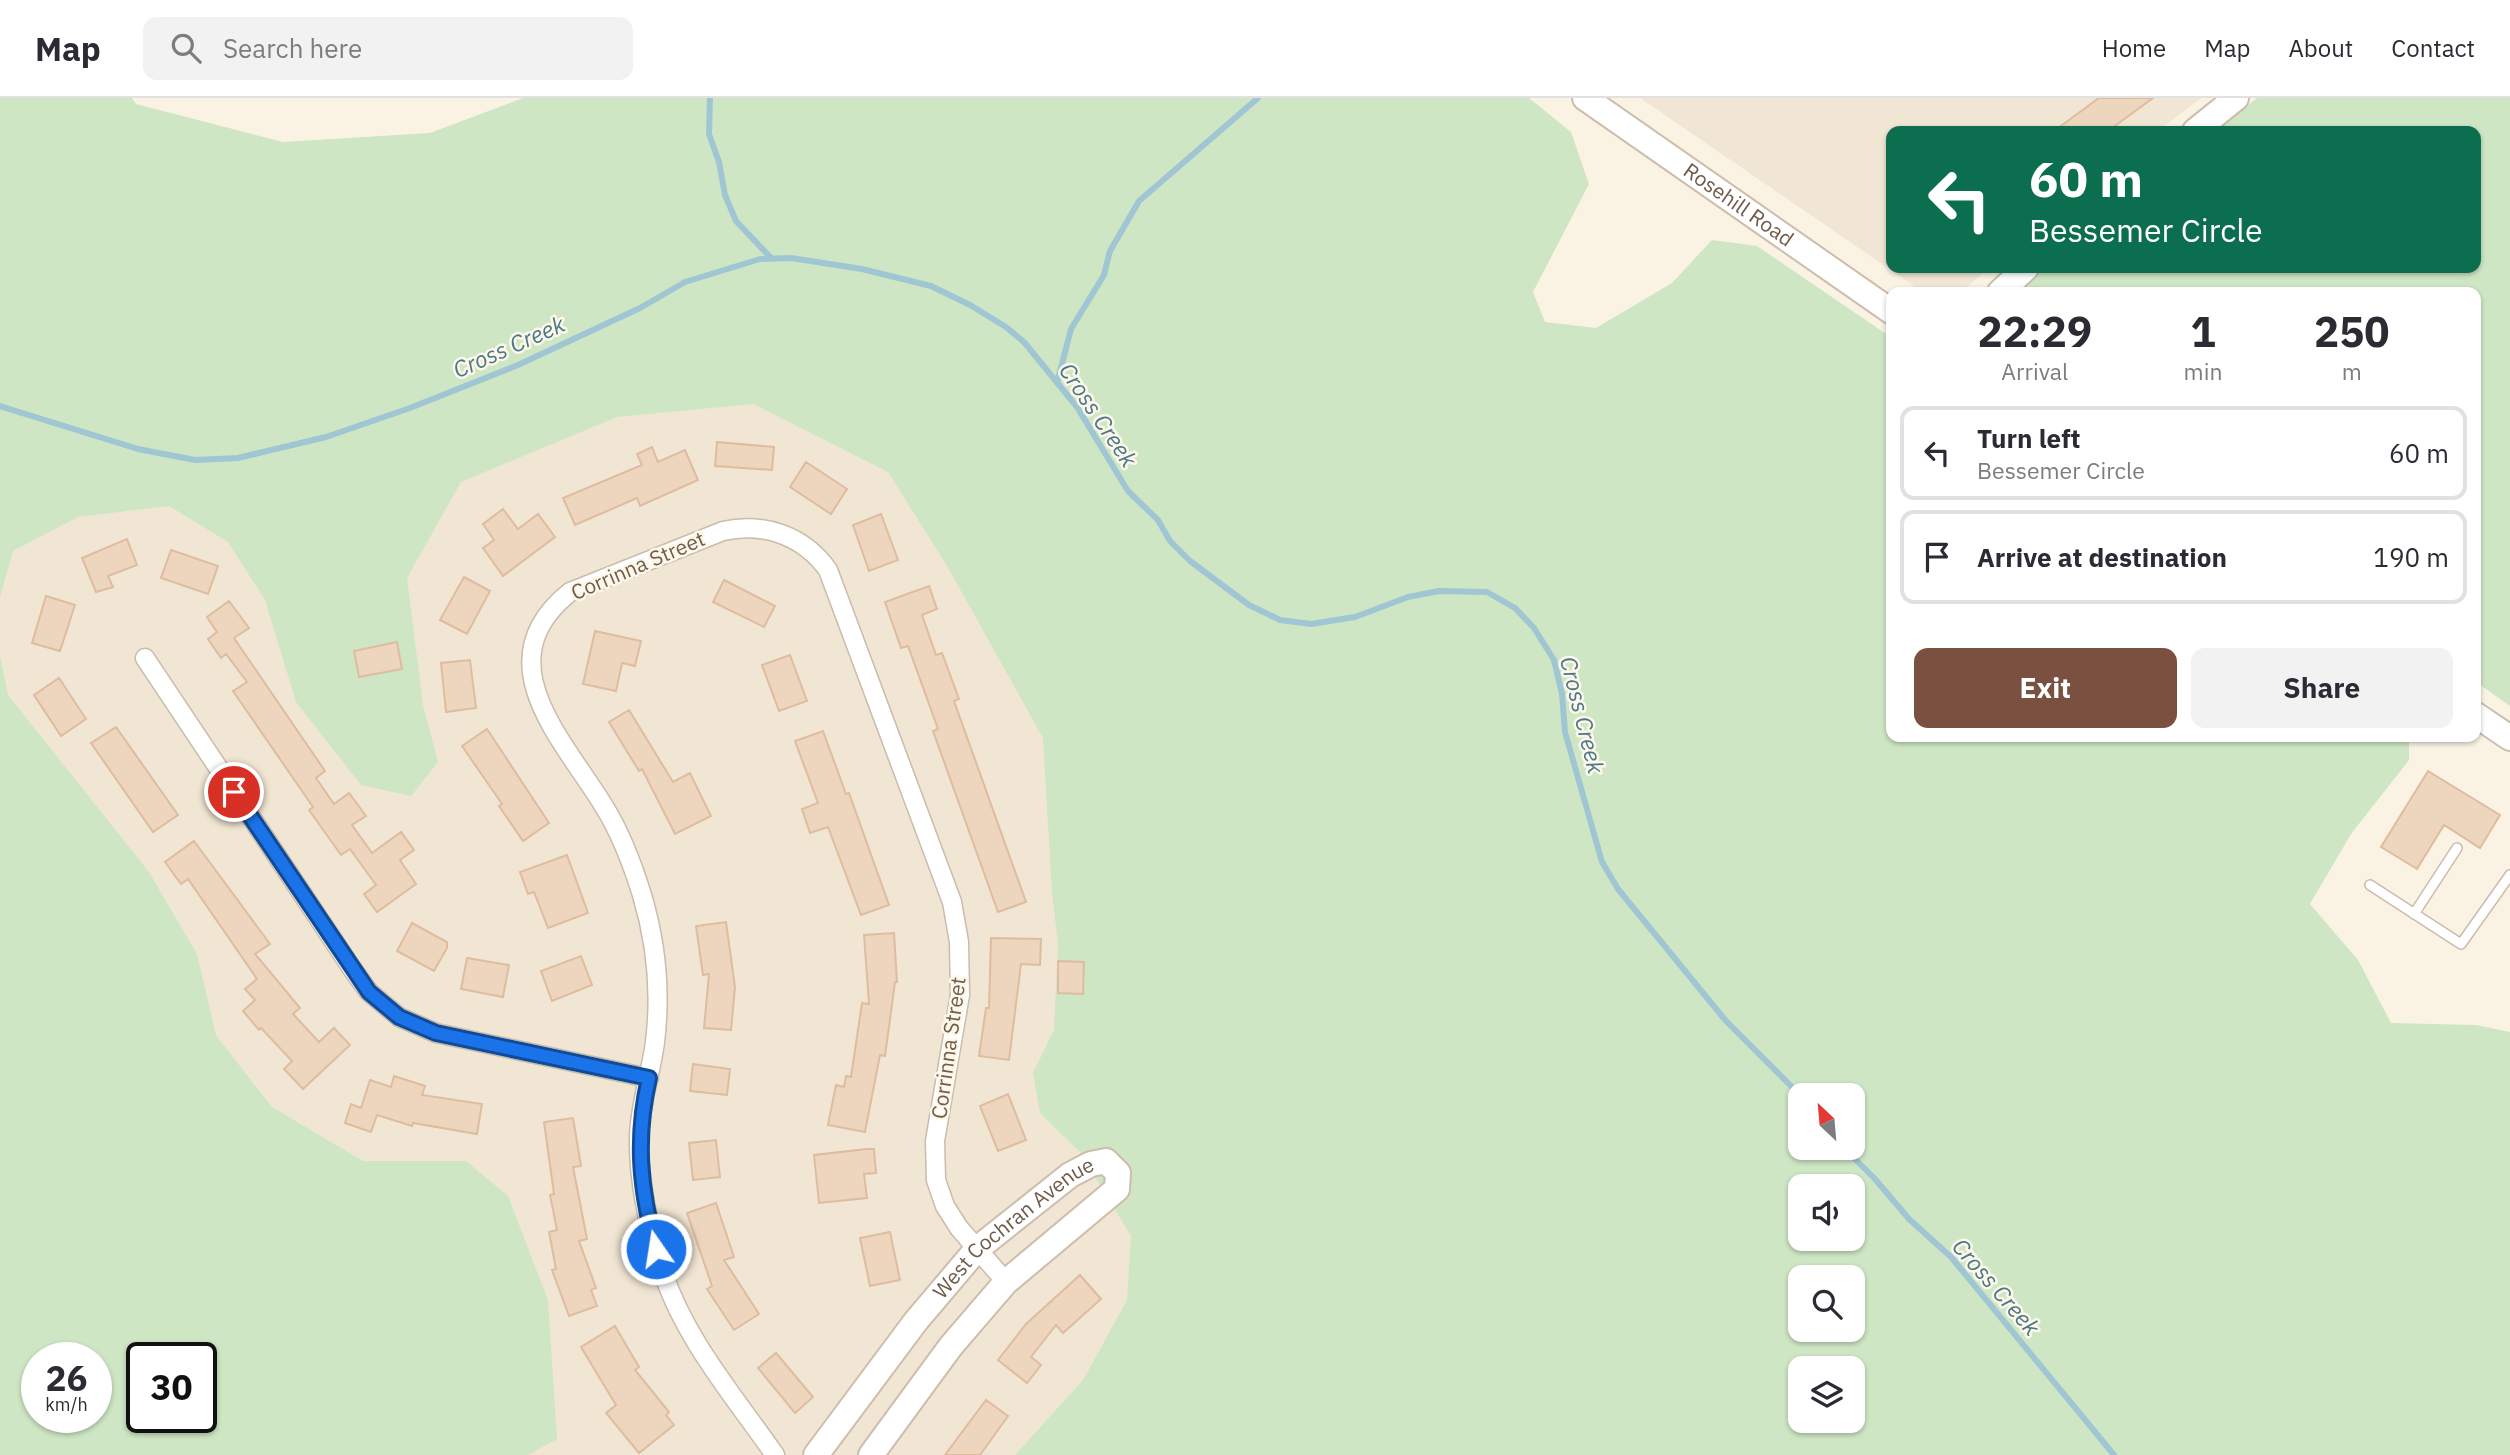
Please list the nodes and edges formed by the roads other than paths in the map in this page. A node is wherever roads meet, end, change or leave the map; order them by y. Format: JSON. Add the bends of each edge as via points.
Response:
{"nodes":[{"id":1,"x":1585,"y":98,"type":"edge"},
{"id":2,"x":2236,"y":98,"type":"edge"},
{"id":3,"x":2201,"y":126,"type":"edge"},
{"id":4,"x":2021,"y":273,"type":"edge"},
{"id":5,"x":2005,"y":287,"type":"edge"},
{"id":6,"x":1886,"y":308,"type":"edge"},
{"id":7,"x":145,"y":657,"type":"dead end"},
{"id":8,"x":2481,"y":718,"type":"edge"},
{"id":9,"x":2510,"y":738,"type":"edge"},
{"id":10,"x":2457,"y":848,"type":"dead end"},
{"id":11,"x":2510,"y":874,"type":"edge"},
{"id":12,"x":2371,"y":885,"type":"dead end"},
{"id":13,"x":2414,"y":914,"type":"junction"},
{"id":14,"x":649,"y":1078,"type":"junction"},
{"id":15,"x":976,"y":1249,"type":"junction"},
{"id":16,"x":1006,"y":1282,"type":"junction"},
{"id":17,"x":775,"y":1455,"type":"edge"},
{"id":18,"x":816,"y":1455,"type":"edge"},
{"id":19,"x":871,"y":1455,"type":"edge"}],
"edges":[{"from":1,"to":6,"type":"street","name":"Rosehill Road"},
{"from":2,"to":3,"type":"street"},
{"from":4,"to":5,"type":"street"},
{"from":7,"to":14,"type":"street","via":[[378,1001],[399,1017],[436,1033]]},
{"from":8,"to":9,"type":"street"},
{"from":10,"to":13,"type":"lane"},
{"from":11,"to":13,"type":"lane","via":[[2461,944]]},
{"from":12,"to":13,"type":"lane"},
{"from":14,"to":15,"type":"street","name":"Corrinna Street","via":[[658,1001],[652,935],[642,896],[613,822],[537,698],[531,673],[533,646],[551,611],[582,586],[723,531],[762,528],[799,542],[828,570],[952,902],[959,942],[960,995],[934,1154],[945,1206]]},
{"from":14,"to":17,"type":"street","name":"Corrinna Street","via":[[641,1111],[640,1151],[651,1230],[662,1268],[695,1340]]},
{"from":15,"to":16,"type":"street","name":"Corrinna Street"},
{"from":15,"to":16,"type":"street","name":"West Cochran Avenue","via":[[1070,1175],[1106,1161],[1118,1173],[1117,1189]]},
{"from":15,"to":18,"type":"street","name":"West Cochran Avenue"},
{"from":16,"to":19,"type":"street","name":"West Cochran Avenue","via":[[951,1346]]}]}
